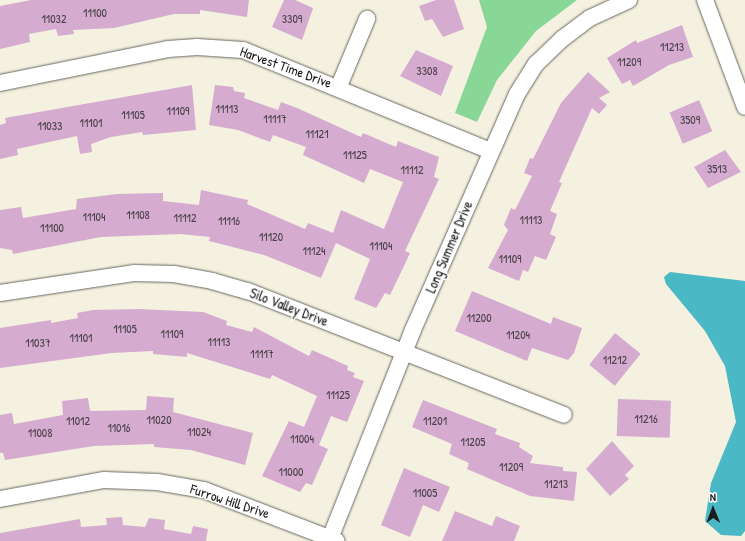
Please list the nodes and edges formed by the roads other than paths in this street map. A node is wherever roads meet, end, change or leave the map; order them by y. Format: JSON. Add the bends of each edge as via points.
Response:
{"nodes":[{"id":1,"x":629,"y":0,"type":"edge"},
{"id":2,"x":705,"y":0,"type":"edge"},
{"id":3,"x":367,"y":19,"type":"dead end"},
{"id":4,"x":0,"y":83,"type":"edge"},
{"id":5,"x":339,"y":86,"type":"junction"},
{"id":6,"x":745,"y":107,"type":"edge"},
{"id":7,"x":490,"y":150,"type":"junction"},
{"id":8,"x":0,"y":293,"type":"edge"},
{"id":9,"x":404,"y":352,"type":"junction"},
{"id":10,"x":564,"y":415,"type":"dead end"},
{"id":11,"x":0,"y":499,"type":"edge"},
{"id":12,"x":332,"y":540,"type":"edge"}],
"edges":[{"from":1,"to":7,"type":"street","name":"Long Summer Drive","via":[[590,18],[536,64],[517,94]]},
{"from":2,"to":6,"type":"street"},
{"from":3,"to":5,"type":"street"},
{"from":4,"to":5,"type":"street","name":"Harvest Time Drive","via":[[197,46],[243,50]]},
{"from":5,"to":7,"type":"street","name":"Harvest Time Drive"},
{"from":7,"to":9,"type":"street","name":"Long Summer Drive"},
{"from":8,"to":9,"type":"street","name":"Silo Valley Drive","via":[[118,275],[174,274],[248,291]]},
{"from":9,"to":10,"type":"street","name":"Silo Valley Drive"},
{"from":9,"to":12,"type":"street","name":"Long Summer Drive"},
{"from":11,"to":12,"type":"street","name":"Furrow Hill Drive","via":[[104,480],[157,482],[204,490]]}]}
